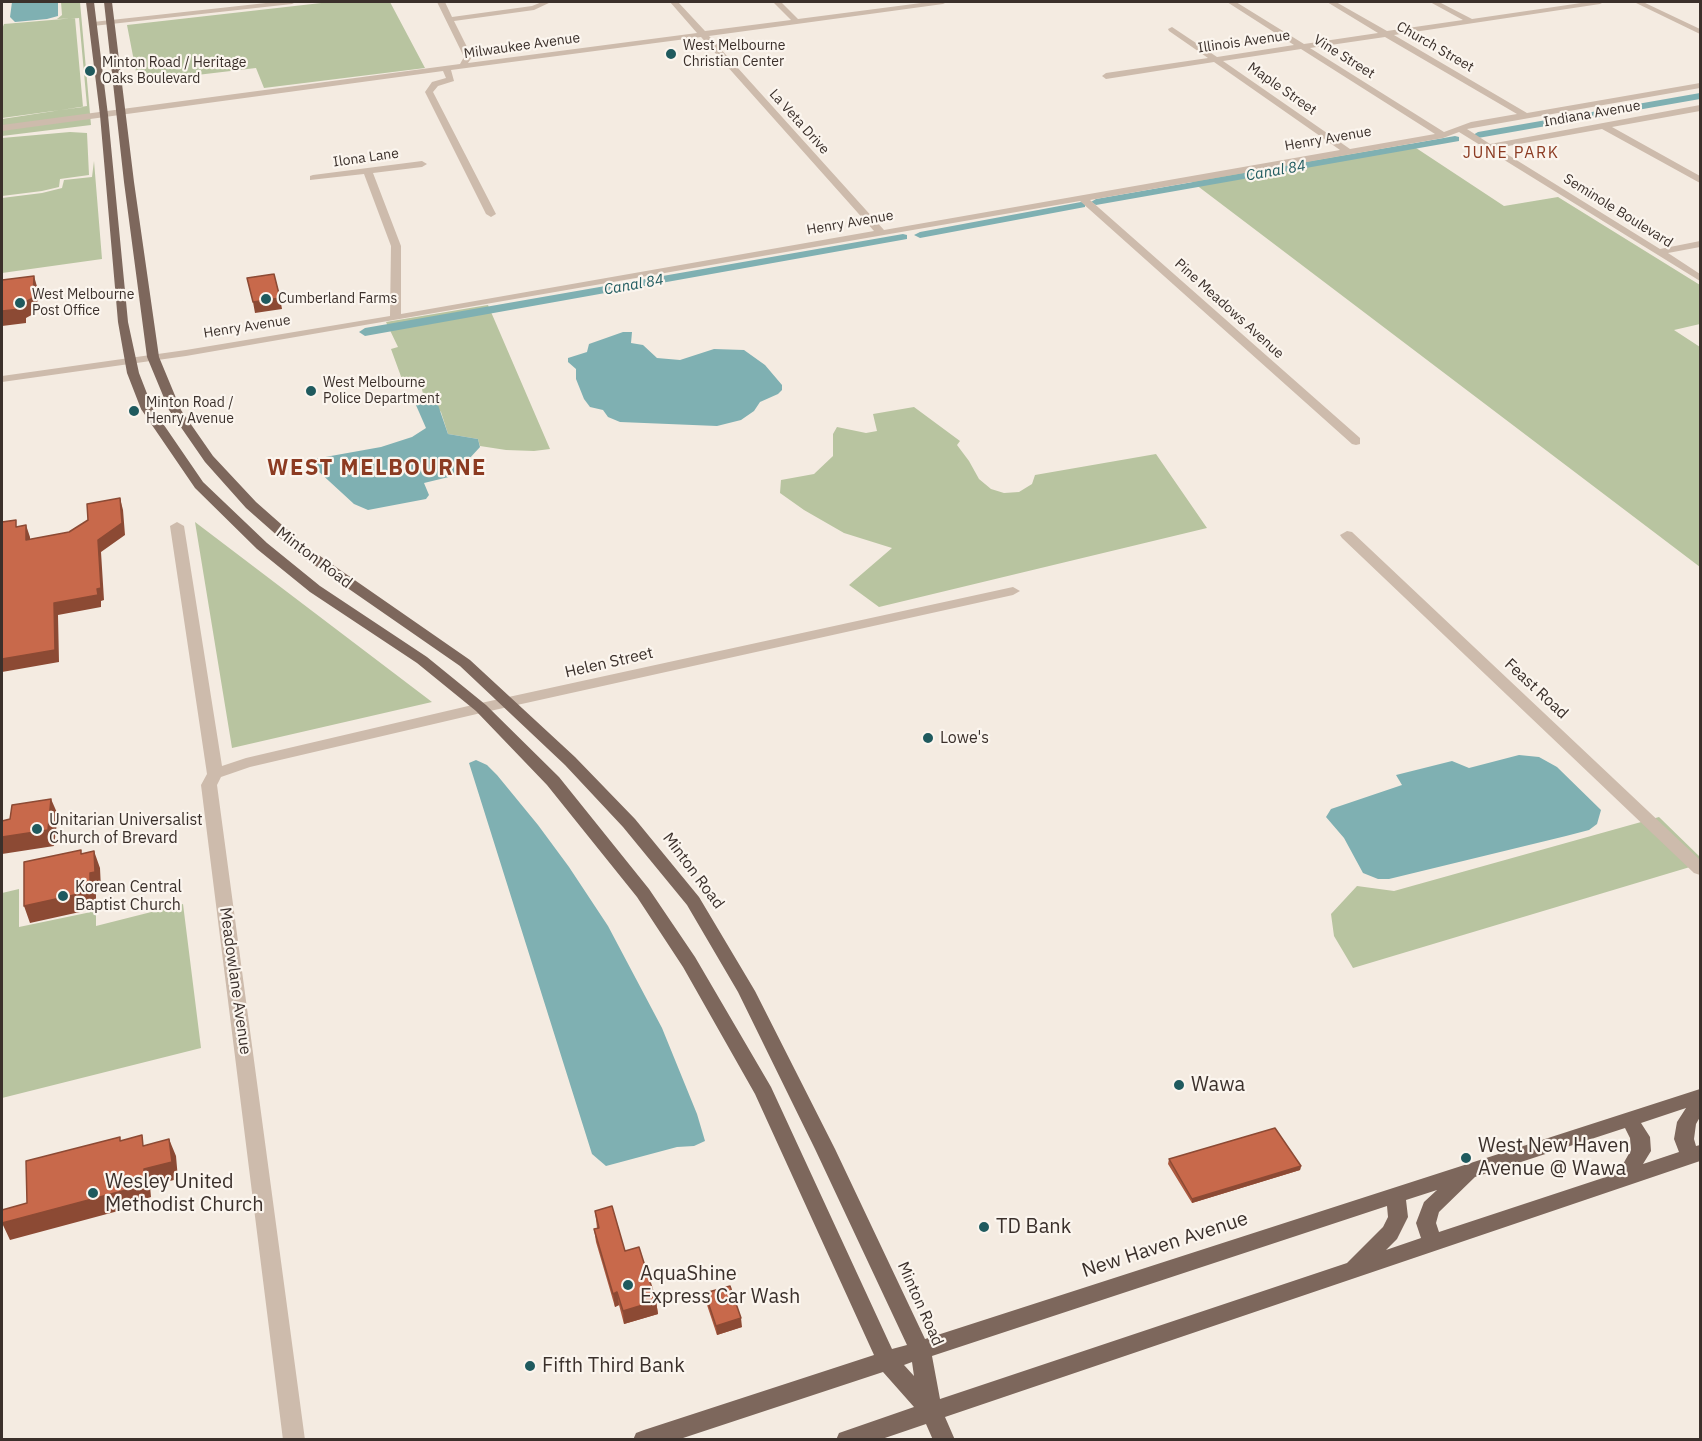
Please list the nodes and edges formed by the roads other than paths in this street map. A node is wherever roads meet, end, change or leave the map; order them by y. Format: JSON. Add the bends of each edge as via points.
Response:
{"nodes":[{"id":1,"x":90,"y":2,"type":"edge"},
{"id":2,"x":108,"y":2,"type":"edge"},
{"id":3,"x":292,"y":2,"type":"edge"},
{"id":4,"x":441,"y":2,"type":"edge"},
{"id":5,"x":547,"y":2,"type":"edge"},
{"id":6,"x":674,"y":2,"type":"edge"},
{"id":7,"x":777,"y":2,"type":"edge"},
{"id":8,"x":883,"y":2,"type":"edge"},
{"id":9,"x":943,"y":2,"type":"edge"},
{"id":10,"x":1231,"y":2,"type":"edge"},
{"id":11,"x":1332,"y":2,"type":"edge"},
{"id":12,"x":1434,"y":2,"type":"edge"},
{"id":13,"x":1600,"y":2,"type":"edge"},
{"id":14,"x":1638,"y":2,"type":"edge"},
{"id":15,"x":260,"y":3,"type":"edge"},
{"id":16,"x":891,"y":9,"type":"junction"},
{"id":17,"x":452,"y":19,"type":"junction"},
{"id":18,"x":111,"y":20,"type":"junction"},
{"id":19,"x":92,"y":22,"type":"junction"},
{"id":20,"x":797,"y":22,"type":"junction"},
{"id":21,"x":1472,"y":22,"type":"junction"},
{"id":22,"x":1172,"y":29,"type":"dead end"},
{"id":23,"x":1701,"y":32,"type":"edge"},
{"id":24,"x":703,"y":34,"type":"junction"},
{"id":25,"x":1387,"y":34,"type":"junction"},
{"id":26,"x":1303,"y":47,"type":"junction"},
{"id":27,"x":1215,"y":60,"type":"junction"},
{"id":28,"x":465,"y":67,"type":"junction"},
{"id":29,"x":446,"y":69,"type":"junction"},
{"id":30,"x":1106,"y":76,"type":"dead end"},
{"id":31,"x":1701,"y":85,"type":"edge"},
{"id":32,"x":1701,"y":108,"type":"edge"},
{"id":33,"x":123,"y":113,"type":"junction"},
{"id":34,"x":104,"y":115,"type":"junction"},
{"id":35,"x":1525,"y":115,"type":"junction"},
{"id":36,"x":1604,"y":126,"type":"junction"},
{"id":37,"x":2,"y":128,"type":"edge"},
{"id":38,"x":1460,"y":129,"type":"junction"},
{"id":39,"x":1443,"y":135,"type":"junction"},
{"id":40,"x":1489,"y":147,"type":"junction"},
{"id":41,"x":1347,"y":151,"type":"junction"},
{"id":42,"x":422,"y":164,"type":"dead end"},
{"id":43,"x":367,"y":171,"type":"junction"},
{"id":44,"x":313,"y":178,"type":"dead end"},
{"id":45,"x":1701,"y":180,"type":"edge"},
{"id":46,"x":1082,"y":198,"type":"junction"},
{"id":47,"x":491,"y":214,"type":"dead end"},
{"id":48,"x":881,"y":233,"type":"junction"},
{"id":49,"x":1701,"y":244,"type":"edge"},
{"id":50,"x":1659,"y":252,"type":"junction"},
{"id":51,"x":1701,"y":278,"type":"edge"},
{"id":52,"x":395,"y":318,"type":"junction"},
{"id":53,"x":153,"y":357,"type":"junction"},
{"id":54,"x":130,"y":360,"type":"junction"},
{"id":55,"x":2,"y":379,"type":"edge"},
{"id":56,"x":1356,"y":441,"type":"dead end"},
{"id":57,"x":177,"y":526,"type":"dead end"},
{"id":58,"x":282,"y":534,"type":"junction"},
{"id":59,"x":1347,"y":535,"type":"dead end"},
{"id":60,"x":264,"y":548,"type":"junction"},
{"id":61,"x":1012,"y":591,"type":"dead end"},
{"id":62,"x":508,"y":703,"type":"junction"},
{"id":63,"x":481,"y":708,"type":"junction"},
{"id":64,"x":215,"y":774,"type":"junction"},
{"id":65,"x":1701,"y":869,"type":"edge"},
{"id":66,"x":1701,"y":1096,"type":"edge"},
{"id":67,"x":1701,"y":1103,"type":"edge"},
{"id":68,"x":1629,"y":1119,"type":"junction"},
{"id":69,"x":1695,"y":1155,"type":"edge"},
{"id":70,"x":1469,"y":1171,"type":"junction"},
{"id":71,"x":1625,"y":1178,"type":"junction"},
{"id":72,"x":1396,"y":1195,"type":"junction"},
{"id":73,"x":1432,"y":1242,"type":"junction"},
{"id":74,"x":1351,"y":1270,"type":"junction"},
{"id":75,"x":920,"y":1350,"type":"junction"},
{"id":76,"x":887,"y":1361,"type":"junction"},
{"id":77,"x":931,"y":1411,"type":"junction"},
{"id":78,"x":294,"y":1440,"type":"edge"},
{"id":79,"x":644,"y":1440,"type":"edge"},
{"id":80,"x":847,"y":1440,"type":"edge"},
{"id":81,"x":944,"y":1440,"type":"edge"}],
"edges":[{"from":1,"to":19,"type":"main road","name":"Minton Road"},
{"from":2,"to":18,"type":"main road","name":"Minton Road"},
{"from":3,"to":15,"type":"street"},
{"from":4,"to":17,"type":"street"},
{"from":5,"to":17,"type":"street","via":[[534,8]]},
{"from":6,"to":24,"type":"street","name":"La Veta Drive"},
{"from":7,"to":20,"type":"street"},
{"from":8,"to":16,"type":"street"},
{"from":9,"to":16,"type":"street","name":"Milwaukee Avenue"},
{"from":10,"to":26,"type":"street","name":"Vine Street"},
{"from":11,"to":25,"type":"street","name":"Church Street"},
{"from":12,"to":21,"type":"street"},
{"from":13,"to":21,"type":"street","name":"Illinois Avenue"},
{"from":14,"to":23,"type":"street"},
{"from":15,"to":18,"type":"street"},
{"from":16,"to":20,"type":"street","name":"Milwaukee Avenue"},
{"from":17,"to":28,"type":"street","via":[[468,57]]},
{"from":18,"to":19,"type":"street"},
{"from":18,"to":33,"type":"main road","name":"Minton Road"},
{"from":19,"to":34,"type":"main road","name":"Minton Road"},
{"from":20,"to":24,"type":"street","name":"Milwaukee Avenue"},
{"from":21,"to":25,"type":"street","name":"Illinois Avenue"},
{"from":22,"to":27,"type":"street","name":"Maple Street"},
{"from":24,"to":28,"type":"street","name":"Milwaukee Avenue"},
{"from":24,"to":48,"type":"street","name":"La Veta Drive"},
{"from":25,"to":26,"type":"street","name":"Illinois Avenue"},
{"from":25,"to":35,"type":"street","name":"Church Street"},
{"from":26,"to":27,"type":"street","name":"Illinois Avenue"},
{"from":26,"to":39,"type":"street","name":"Vine Street"},
{"from":27,"to":30,"type":"street","name":"Illinois Avenue"},
{"from":27,"to":41,"type":"street","name":"Maple Street"},
{"from":28,"to":29,"type":"street","name":"Milwaukee Avenue"},
{"from":29,"to":33,"type":"street","name":"Milwaukee Avenue"},
{"from":29,"to":47,"type":"street","via":[[451,79],[435,84],[429,92]]},
{"from":31,"to":35,"type":"street","name":"Henry Avenue"},
{"from":32,"to":36,"type":"street","name":"Indiana Avenue"},
{"from":33,"to":34,"type":"street","name":"Milwaukee Avenue"},
{"from":33,"to":53,"type":"main road","name":"Minton Road"},
{"from":34,"to":37,"type":"street","name":"Milwaukee Avenue"},
{"from":34,"to":54,"type":"main road","name":"Minton Road","via":[[112,220]]},
{"from":35,"to":38,"type":"street","name":"Henry Avenue"},
{"from":36,"to":40,"type":"street","name":"Indiana Avenue"},
{"from":36,"to":45,"type":"street"},
{"from":38,"to":39,"type":"street","name":"Henry Avenue"},
{"from":38,"to":40,"type":"street","name":"Seminole Boulevard"},
{"from":39,"to":41,"type":"street","name":"Henry Avenue"},
{"from":40,"to":50,"type":"street","name":"Seminole Boulevard"},
{"from":41,"to":46,"type":"street","name":"Henry Avenue"},
{"from":42,"to":43,"type":"street","name":"Ilona Lane"},
{"from":43,"to":44,"type":"street","name":"Ilona Lane"},
{"from":43,"to":52,"type":"street","via":[[396,246]]},
{"from":46,"to":48,"type":"street","name":"Henry Avenue"},
{"from":46,"to":56,"type":"street","name":"Pine Meadows Avenue"},
{"from":48,"to":52,"type":"street","name":"Henry Avenue"},
{"from":49,"to":50,"type":"street"},
{"from":50,"to":51,"type":"street","name":"Seminole Boulevard"},
{"from":52,"to":53,"type":"street","name":"Henry Avenue"},
{"from":53,"to":54,"type":"street","name":"Henry Avenue"},
{"from":53,"to":58,"type":"main road","name":"Minton Road","via":[[175,410],[209,459]]},
{"from":54,"to":55,"type":"street","name":"Henry Avenue"},
{"from":54,"to":60,"type":"main road","name":"Minton Road","via":[[147,409],[162,435],[199,485]]},
{"from":57,"to":64,"type":"street","name":"Meadowlane Avenue"},
{"from":58,"to":60,"type":"main road"},
{"from":58,"to":62,"type":"main road","name":"Minton Road","via":[[465,663]]},
{"from":59,"to":65,"type":"street","name":"Feast Road"},
{"from":60,"to":63,"type":"main road","name":"Minton Road","via":[[315,589],[416,656]]},
{"from":61,"to":62,"type":"street","name":"Helen Street"},
{"from":62,"to":63,"type":"street","name":"Helen Street"},
{"from":62,"to":75,"type":"main road","name":"Minton Road","via":[[629,823],[693,901],[746,991]]},
{"from":63,"to":64,"type":"street","name":"Helen Street","via":[[246,763]]},
{"from":63,"to":76,"type":"main road","name":"Minton Road","via":[[553,781],[643,893],[689,962],[764,1092]]},
{"from":64,"to":78,"type":"street","name":"Meadowlane Avenue","via":[[208,786]]},
{"from":66,"to":68,"type":"main road","name":"New Haven Avenue"},
{"from":67,"to":69,"type":"main road","via":[[1687,1122],[1684,1139]]},
{"from":68,"to":70,"type":"main road","name":"New Haven Avenue"},
{"from":68,"to":71,"type":"main road","via":[[1640,1137],[1641,1151]]},
{"from":69,"to":71,"type":"main road"},
{"from":70,"to":72,"type":"main road","name":"New Haven Avenue"},
{"from":70,"to":73,"type":"main road","via":[[1431,1208],[1426,1223]]},
{"from":71,"to":73,"type":"main road"},
{"from":72,"to":74,"type":"main road","via":[[1398,1217],[1390,1233]]},
{"from":72,"to":75,"type":"main road","name":"New Haven Avenue"},
{"from":73,"to":74,"type":"main road"},
{"from":74,"to":77,"type":"main road"},
{"from":75,"to":76,"type":"main road","name":"New Haven Avenue"},
{"from":75,"to":77,"type":"main road","name":"Minton Road"},
{"from":76,"to":77,"type":"main road","name":"Minton Road"},
{"from":76,"to":79,"type":"main road","name":"New Haven Avenue"},
{"from":77,"to":80,"type":"main road"},
{"from":77,"to":81,"type":"main road"}]}
